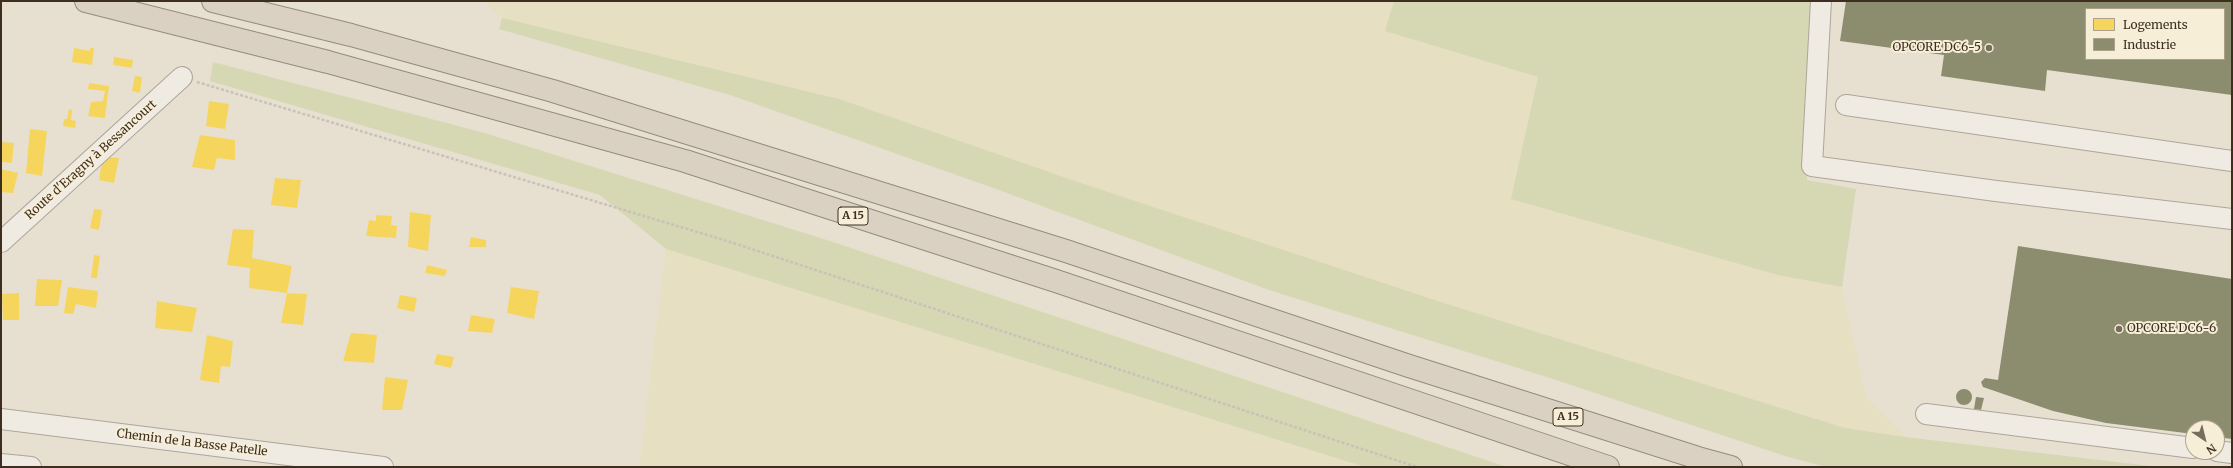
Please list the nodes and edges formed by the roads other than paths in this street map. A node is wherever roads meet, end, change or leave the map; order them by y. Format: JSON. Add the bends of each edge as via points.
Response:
{"nodes":[{"id":1,"x":86,"y":1,"type":"edge"},
{"id":2,"x":213,"y":1,"type":"edge"},
{"id":3,"x":1821,"y":1,"type":"edge"},
{"id":4,"x":182,"y":77,"type":"road end"},
{"id":5,"x":1846,"y":105,"type":"dead end"},
{"id":6,"x":2232,"y":161,"type":"edge"},
{"id":7,"x":2232,"y":219,"type":"edge"},
{"id":8,"x":1,"y":242,"type":"edge"},
{"id":9,"x":1926,"y":414,"type":"dead end"},
{"id":10,"x":1,"y":420,"type":"edge"},
{"id":11,"x":2185,"y":447,"type":"edge"},
{"id":12,"x":1,"y":464,"type":"edge"},
{"id":13,"x":30,"y":467,"type":"edge"},
{"id":14,"x":383,"y":467,"type":"edge"},
{"id":15,"x":1608,"y":467,"type":"edge"},
{"id":16,"x":1731,"y":467,"type":"edge"}],
"edges":[{"from":1,"to":15,"type":"highway","number":"A 15","via":[[328,62],[685,161],[1064,284]]},
{"from":2,"to":16,"type":"highway","number":"A 15","via":[[351,35],[553,91],[1066,250],[1406,365]]},
{"from":3,"to":7,"type":"street","via":[[1812,166]]},
{"from":4,"to":8,"type":"street","name":"Route d'Eragny à Bessancourt"},
{"from":5,"to":6,"type":"street"},
{"from":9,"to":11,"type":"street"},
{"from":10,"to":14,"type":"street","name":"Chemin de la Basse Patelle"},
{"from":12,"to":13,"type":"street"}]}
